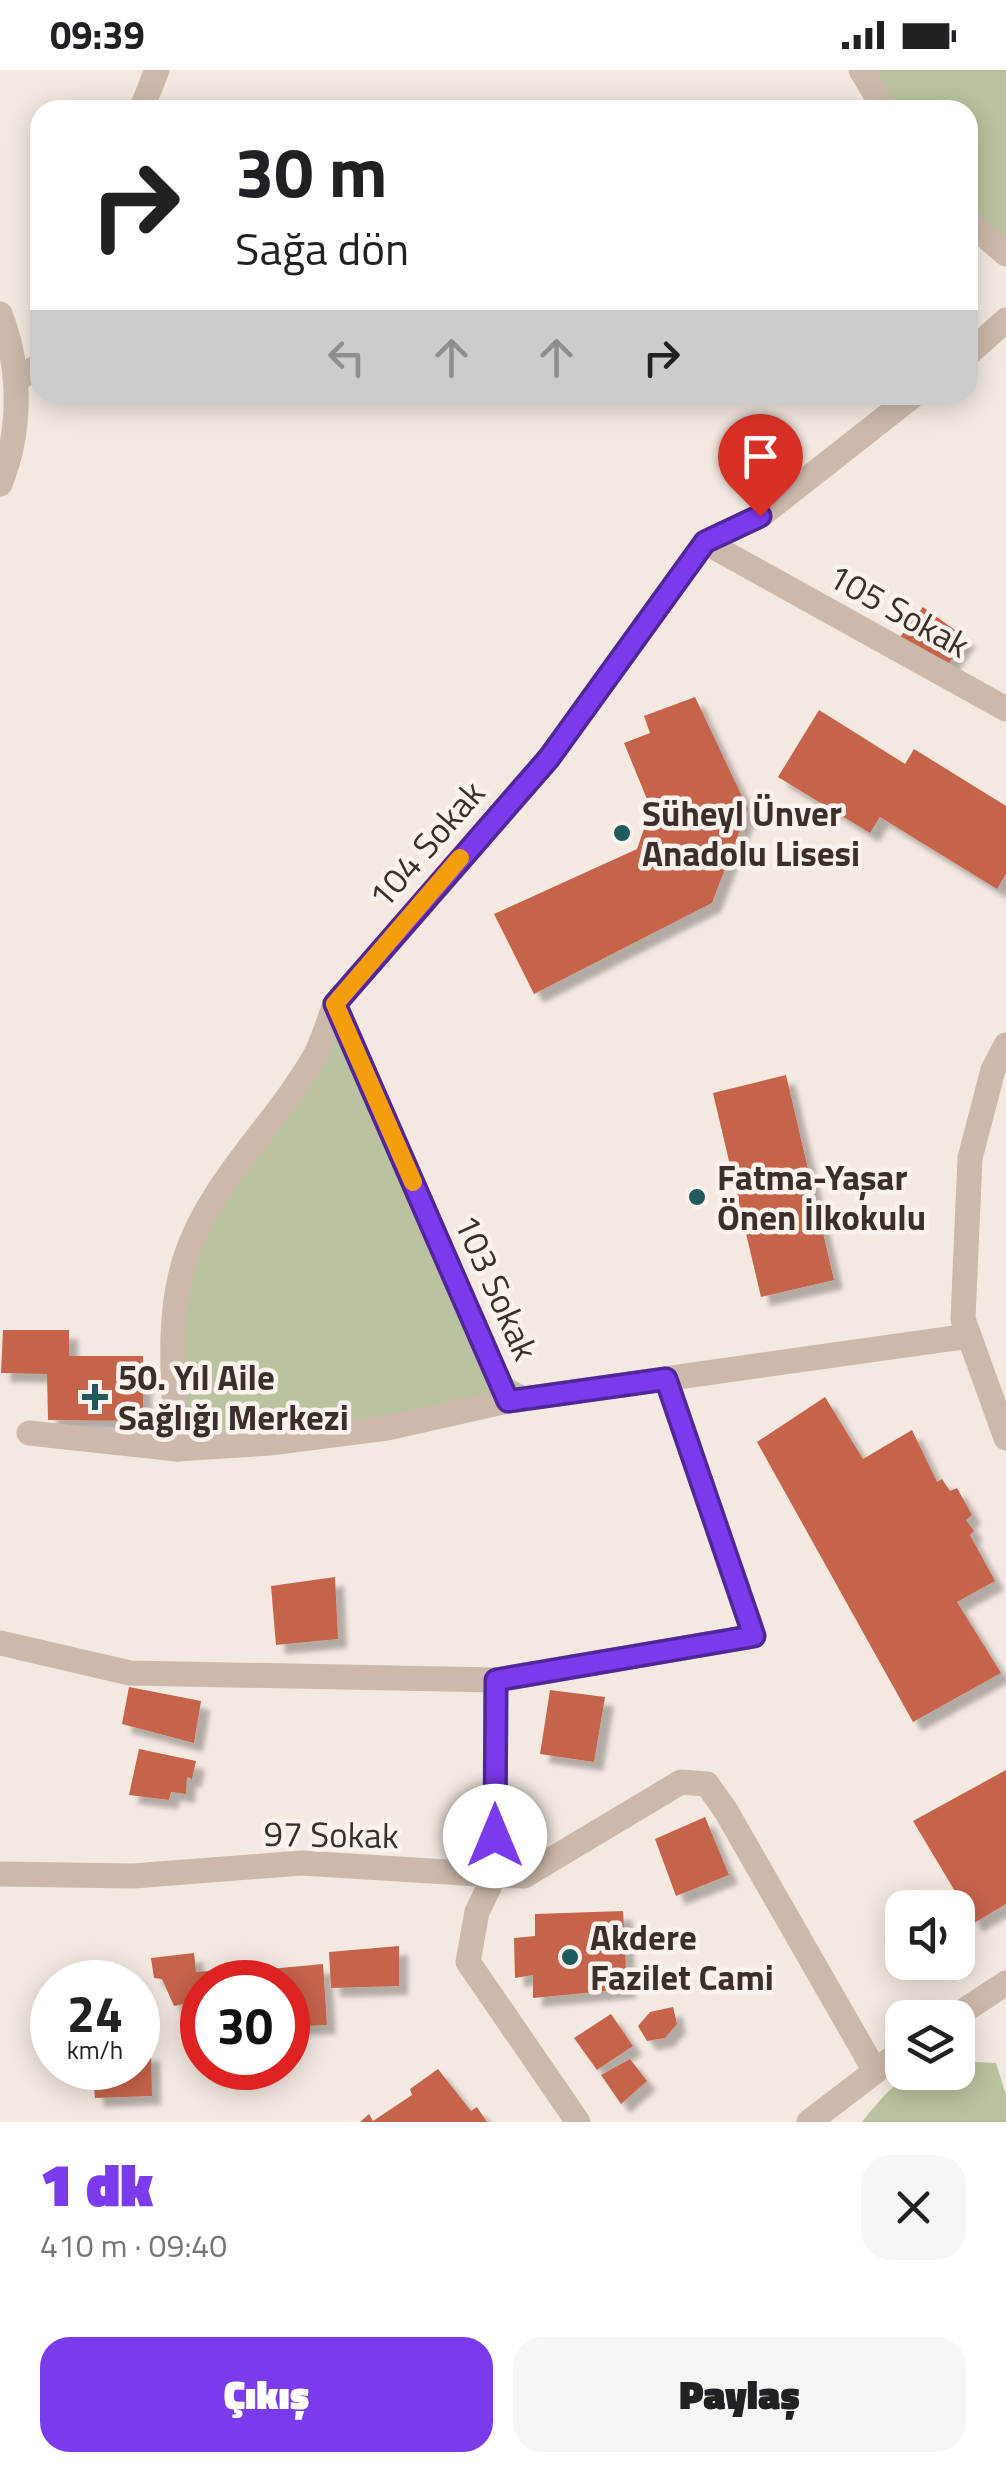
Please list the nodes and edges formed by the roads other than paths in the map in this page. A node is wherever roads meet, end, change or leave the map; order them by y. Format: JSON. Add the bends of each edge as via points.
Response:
{"nodes":[{"id":1,"x":158,"y":70,"type":"edge"},
{"id":2,"x":861,"y":70,"type":"edge"},
{"id":3,"x":145,"y":100,"type":"edge"},
{"id":4,"x":879,"y":100,"type":"edge"},
{"id":5,"x":978,"y":230,"type":"edge"},
{"id":6,"x":1006,"y":254,"type":"edge"},
{"id":7,"x":0,"y":314,"type":"edge"},
{"id":8,"x":1006,"y":320,"type":"edge"},
{"id":9,"x":978,"y":345,"type":"edge"},
{"id":10,"x":30,"y":371,"type":"edge"},
{"id":11,"x":16,"y":380,"type":"junction"},
{"id":12,"x":901,"y":405,"type":"edge"},
{"id":13,"x":0,"y":484,"type":"edge"},
{"id":14,"x":705,"y":542,"type":"junction"},
{"id":15,"x":1006,"y":709,"type":"edge"},
{"id":16,"x":335,"y":1004,"type":"junction"},
{"id":17,"x":1006,"y":1045,"type":"edge"},
{"id":18,"x":969,"y":1336,"type":"junction"},
{"id":19,"x":666,"y":1379,"type":"junction"},
{"id":20,"x":508,"y":1401,"type":"junction"},
{"id":21,"x":29,"y":1433,"type":"dead end"},
{"id":22,"x":1006,"y":1438,"type":"edge"},
{"id":23,"x":177,"y":1449,"type":"junction"},
{"id":24,"x":0,"y":1644,"type":"edge"},
{"id":25,"x":496,"y":1680,"type":"junction"},
{"id":26,"x":0,"y":1874,"type":"edge"},
{"id":27,"x":495,"y":1875,"type":"junction"},
{"id":28,"x":1006,"y":1983,"type":"edge"},
{"id":29,"x":975,"y":2003,"type":"edge"},
{"id":30,"x":885,"y":2064,"type":"edge"},
{"id":31,"x":876,"y":2071,"type":"junction"},
{"id":32,"x":578,"y":2122,"type":"edge"},
{"id":33,"x":809,"y":2122,"type":"edge"}],
"edges":[{"from":1,"to":3,"type":"street"},
{"from":2,"to":4,"type":"street"},
{"from":5,"to":6,"type":"street"},
{"from":7,"to":11,"type":"street"},
{"from":8,"to":9,"type":"street"},
{"from":10,"to":11,"type":"street"},
{"from":11,"to":13,"type":"street","via":[[16,424]]},
{"from":12,"to":14,"type":"street","name":"104 Sokak","via":[[760,516]]},
{"from":14,"to":15,"type":"street","name":"105 Sokak"},
{"from":14,"to":16,"type":"street","name":"104 Sokak","via":[[549,758]]},
{"from":16,"to":20,"type":"street","name":"103 Sokak"},
{"from":16,"to":23,"type":"street","name":"104 Sokak","via":[[316,1053],[203,1216],[185,1260],[176,1303]]},
{"from":17,"to":18,"type":"street","via":[[970,1158],[963,1319]]},
{"from":18,"to":19,"type":"street"},
{"from":18,"to":22,"type":"street"},
{"from":19,"to":20,"type":"street"},
{"from":19,"to":25,"type":"street","via":[[754,1636]]},
{"from":20,"to":23,"type":"street","name":"103 Sokak","via":[[387,1428]]},
{"from":21,"to":23,"type":"street","name":"103 Sokak"},
{"from":24,"to":25,"type":"street","via":[[130,1673]]},
{"from":25,"to":27,"type":"street"},
{"from":26,"to":27,"type":"street","name":"97 Sokak","via":[[133,1876],[302,1863]]},
{"from":27,"to":31,"type":"street","name":"97 Sokak","via":[[524,1876],[682,1782],[707,1784]]},
{"from":27,"to":32,"type":"street","via":[[477,1912],[468,1962]]},
{"from":28,"to":29,"type":"street"},
{"from":30,"to":31,"type":"street"},
{"from":31,"to":33,"type":"street"}]}
